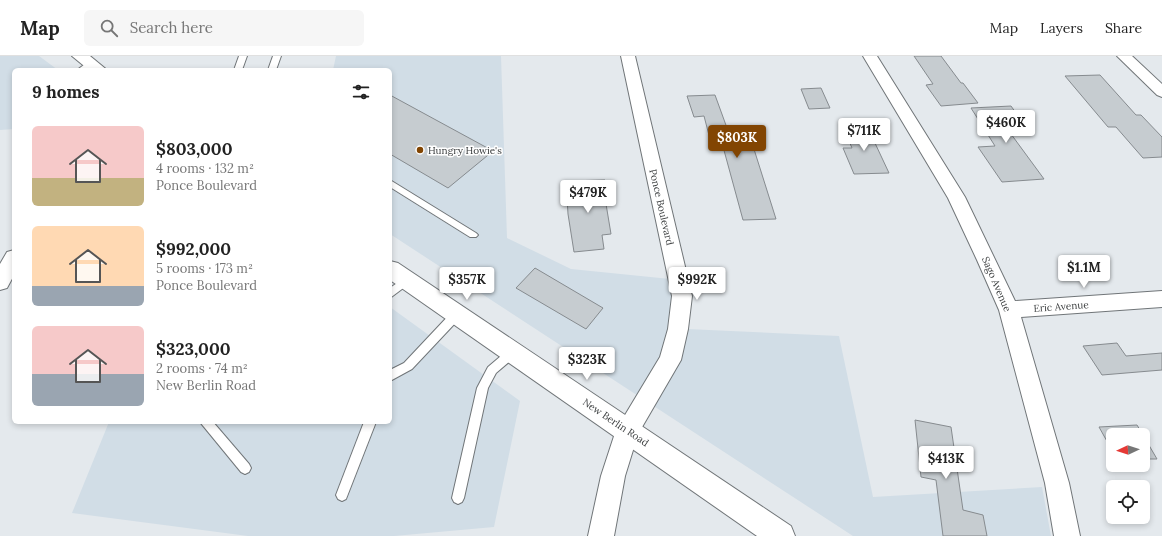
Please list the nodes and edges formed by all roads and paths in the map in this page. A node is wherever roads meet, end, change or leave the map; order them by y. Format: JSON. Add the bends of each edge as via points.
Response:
{"nodes":[{"id":1,"x":243,"y":56,"type":"edge"},
{"id":2,"x":277,"y":56,"type":"edge"},
{"id":3,"x":628,"y":56,"type":"edge"},
{"id":4,"x":870,"y":56,"type":"edge"},
{"id":5,"x":1124,"y":56,"type":"edge"},
{"id":6,"x":239,"y":68,"type":"edge"},
{"id":7,"x":273,"y":68,"type":"edge"},
{"id":8,"x":1162,"y":92,"type":"edge"},
{"id":9,"x":392,"y":184,"type":"edge"},
{"id":10,"x":473,"y":235,"type":"dead end"},
{"id":11,"x":12,"y":261,"type":"edge"},
{"id":12,"x":398,"y":274,"type":"edge"},
{"id":13,"x":0,"y":282,"type":"edge"},
{"id":14,"x":392,"y":289,"type":"edge"},
{"id":15,"x":1162,"y":299,"type":"edge"},
{"id":16,"x":1008,"y":310,"type":"junction"},
{"id":17,"x":456,"y":315,"type":"junction"},
{"id":18,"x":512,"y":352,"type":"junction"},
{"id":19,"x":392,"y":375,"type":"edge"},
{"id":20,"x":208,"y":424,"type":"edge"},
{"id":21,"x":369,"y":424,"type":"edge"},
{"id":22,"x":628,"y":430,"type":"junction"},
{"id":23,"x":245,"y":468,"type":"dead end"},
{"id":24,"x":342,"y":495,"type":"dead end"},
{"id":25,"x":458,"y":498,"type":"dead end"},
{"id":26,"x":601,"y":536,"type":"edge"},
{"id":27,"x":781,"y":536,"type":"edge"},
{"id":28,"x":1068,"y":536,"type":"edge"}],
"edges":[{"from":1,"to":6,"type":"lane"},
{"from":2,"to":7,"type":"lane"},
{"from":3,"to":22,"type":"street","name":"Ponce Boulevard","via":[[682,296],[678,329],[670,360]]},
{"from":4,"to":16,"type":"street","name":"Sago Avenue","via":[[956,197]]},
{"from":5,"to":8,"type":"street"},
{"from":9,"to":10,"type":"lane"},
{"from":11,"to":13,"type":"street"},
{"from":12,"to":14,"type":"lane"},
{"from":12,"to":17,"type":"street","name":"New Berlin Road"},
{"from":15,"to":16,"type":"street","name":"Eric Avenue"},
{"from":16,"to":28,"type":"street","name":"Sago Avenue","via":[[1057,483]]},
{"from":17,"to":18,"type":"street","name":"New Berlin Road"},
{"from":17,"to":19,"type":"lane","via":[[408,366]]},
{"from":18,"to":22,"type":"street","name":"New Berlin Road"},
{"from":18,"to":25,"type":"lane","via":[[492,370],[483,388]]},
{"from":20,"to":23,"type":"lane"},
{"from":21,"to":24,"type":"lane"},
{"from":22,"to":26,"type":"street","name":"Ponce Boulevard","via":[[613,476]]},
{"from":22,"to":27,"type":"street","name":"New Berlin Road"}]}
